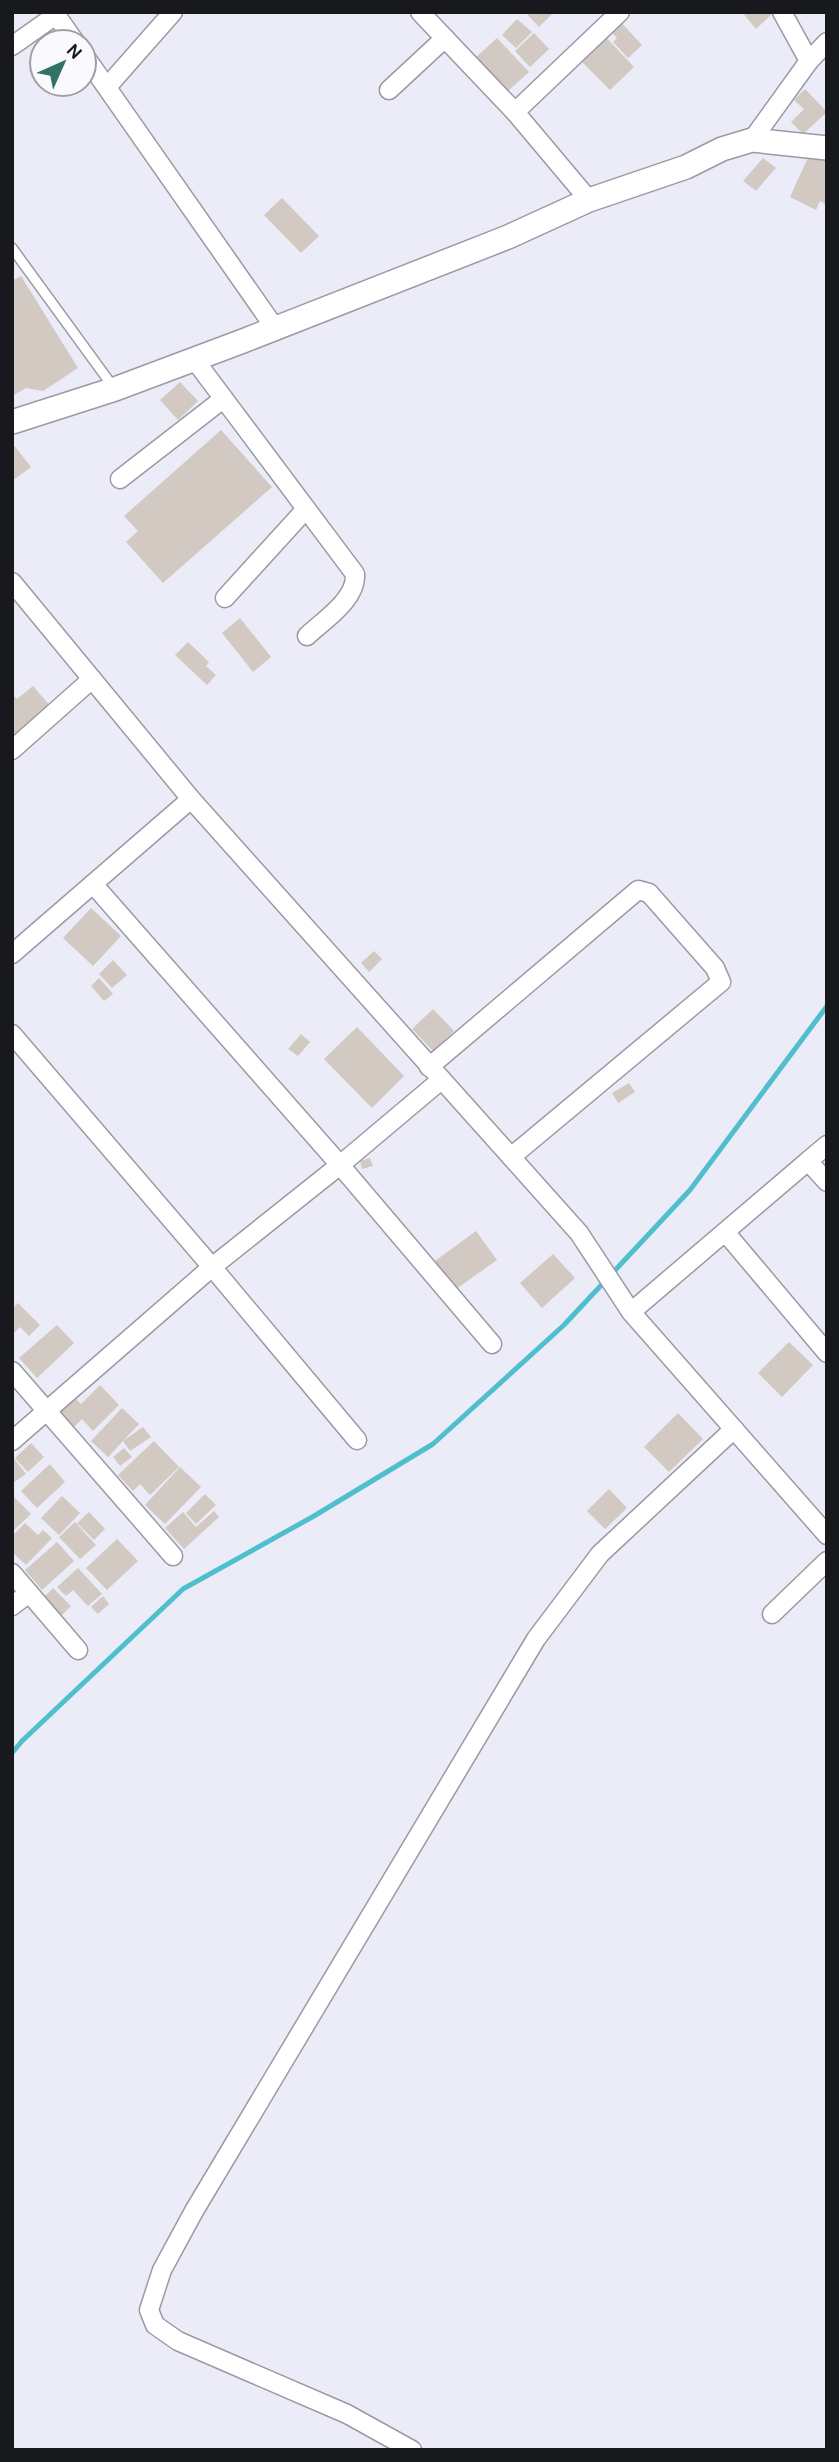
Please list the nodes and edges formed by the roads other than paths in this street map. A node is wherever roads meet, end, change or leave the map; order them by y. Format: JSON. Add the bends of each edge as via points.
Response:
{"nodes":[{"id":1,"x":173,"y":12,"type":"edge"},
{"id":2,"x":420,"y":12,"type":"edge"},
{"id":3,"x":620,"y":12,"type":"edge"},
{"id":4,"x":782,"y":12,"type":"edge"},
{"id":5,"x":63,"y":16,"type":"edge"},
{"id":6,"x":445,"y":38,"type":"junction"},
{"id":7,"x":827,"y":42,"type":"edge"},
{"id":8,"x":12,"y":46,"type":"edge"},
{"id":9,"x":809,"y":61,"type":"junction"},
{"id":10,"x":98,"y":74,"type":"edge"},
{"id":11,"x":107,"y":87,"type":"junction"},
{"id":12,"x":390,"y":90,"type":"dead end"},
{"id":13,"x":515,"y":112,"type":"junction"},
{"id":14,"x":752,"y":140,"type":"junction"},
{"id":15,"x":827,"y":148,"type":"edge"},
{"id":16,"x":589,"y":200,"type":"junction"},
{"id":17,"x":12,"y":248,"type":"edge"},
{"id":18,"x":275,"y":328,"type":"junction"},
{"id":19,"x":194,"y":359,"type":"junction"},
{"id":20,"x":115,"y":389,"type":"junction"},
{"id":21,"x":223,"y":399,"type":"junction"},
{"id":22,"x":12,"y":422,"type":"edge"},
{"id":23,"x":120,"y":479,"type":"dead end"},
{"id":24,"x":306,"y":509,"type":"junction"},
{"id":25,"x":12,"y":582,"type":"edge"},
{"id":26,"x":225,"y":598,"type":"dead end"},
{"id":27,"x":307,"y":636,"type":"dead end"},
{"id":28,"x":92,"y":679,"type":"junction"},
{"id":29,"x":12,"y":750,"type":"edge"},
{"id":30,"x":191,"y":799,"type":"junction"},
{"id":31,"x":93,"y":884,"type":"junction"},
{"id":32,"x":12,"y":954,"type":"edge"},
{"id":33,"x":12,"y":1034,"type":"edge"},
{"id":34,"x":435,"y":1073,"type":"junction"},
{"id":35,"x":827,"y":1145,"type":"edge"},
{"id":36,"x":512,"y":1157,"type":"junction"},
{"id":37,"x":808,"y":1161,"type":"junction"},
{"id":38,"x":340,"y":1165,"type":"junction"},
{"id":39,"x":827,"y":1182,"type":"edge"},
{"id":40,"x":726,"y":1233,"type":"junction"},
{"id":41,"x":212,"y":1266,"type":"junction"},
{"id":42,"x":631,"y":1312,"type":"junction"},
{"id":43,"x":492,"y":1344,"type":"dead end"},
{"id":44,"x":827,"y":1353,"type":"edge"},
{"id":45,"x":12,"y":1371,"type":"edge"},
{"id":46,"x":47,"y":1411,"type":"junction"},
{"id":47,"x":734,"y":1429,"type":"junction"},
{"id":48,"x":357,"y":1440,"type":"dead end"},
{"id":49,"x":12,"y":1441,"type":"edge"},
{"id":50,"x":827,"y":1535,"type":"edge"},
{"id":51,"x":173,"y":1556,"type":"dead end"},
{"id":52,"x":827,"y":1561,"type":"edge"},
{"id":53,"x":12,"y":1573,"type":"edge"},
{"id":54,"x":29,"y":1592,"type":"junction"},
{"id":55,"x":12,"y":1606,"type":"edge"},
{"id":56,"x":772,"y":1614,"type":"dead end"},
{"id":57,"x":78,"y":1650,"type":"dead end"},
{"id":58,"x":411,"y":2450,"type":"edge"}],
"edges":[{"from":1,"to":11,"type":"street"},
{"from":2,"to":6,"type":"street"},
{"from":3,"to":13,"type":"street"},
{"from":4,"to":9,"type":"street"},
{"from":5,"to":8,"type":"street"},
{"from":6,"to":12,"type":"street"},
{"from":6,"to":13,"type":"street"},
{"from":7,"to":9,"type":"street"},
{"from":9,"to":14,"type":"street"},
{"from":10,"to":11,"type":"street"},
{"from":11,"to":18,"type":"street"},
{"from":13,"to":16,"type":"street"},
{"from":14,"to":15,"type":"street"},
{"from":14,"to":16,"type":"street"},
{"from":16,"to":18,"type":"street","via":[[508,237]]},
{"from":17,"to":20,"type":"lane"},
{"from":18,"to":19,"type":"street"},
{"from":19,"to":20,"type":"street"},
{"from":19,"to":21,"type":"street"},
{"from":20,"to":22,"type":"street"},
{"from":21,"to":23,"type":"street"},
{"from":21,"to":24,"type":"street"},
{"from":24,"to":26,"type":"street"},
{"from":24,"to":27,"type":"street","via":[[355,574],[351,594]]},
{"from":25,"to":28,"type":"street"},
{"from":28,"to":29,"type":"street"},
{"from":28,"to":30,"type":"street"},
{"from":30,"to":31,"type":"street"},
{"from":30,"to":34,"type":"street"},
{"from":31,"to":32,"type":"street"},
{"from":31,"to":38,"type":"street"},
{"from":33,"to":41,"type":"street"},
{"from":34,"to":36,"type":"street"},
{"from":34,"to":36,"type":"street","via":[[638,890],[649,893],[715,968],[721,982]]},
{"from":34,"to":38,"type":"street"},
{"from":35,"to":37,"type":"street"},
{"from":36,"to":42,"type":"street","via":[[579,1233]]},
{"from":37,"to":39,"type":"street"},
{"from":37,"to":40,"type":"street"},
{"from":38,"to":41,"type":"street"},
{"from":38,"to":43,"type":"street"},
{"from":40,"to":42,"type":"street"},
{"from":40,"to":44,"type":"street"},
{"from":41,"to":46,"type":"street"},
{"from":41,"to":48,"type":"street"},
{"from":42,"to":47,"type":"street"},
{"from":45,"to":46,"type":"street"},
{"from":46,"to":49,"type":"street"},
{"from":46,"to":51,"type":"street"},
{"from":47,"to":50,"type":"street"},
{"from":47,"to":58,"type":"street","via":[[600,1554],[536,1639],[194,2211],[162,2270],[149,2310],[155,2325],[178,2341],[347,2414]]},
{"from":52,"to":56,"type":"street"},
{"from":53,"to":54,"type":"street"},
{"from":54,"to":55,"type":"street"},
{"from":54,"to":57,"type":"street"}]}
